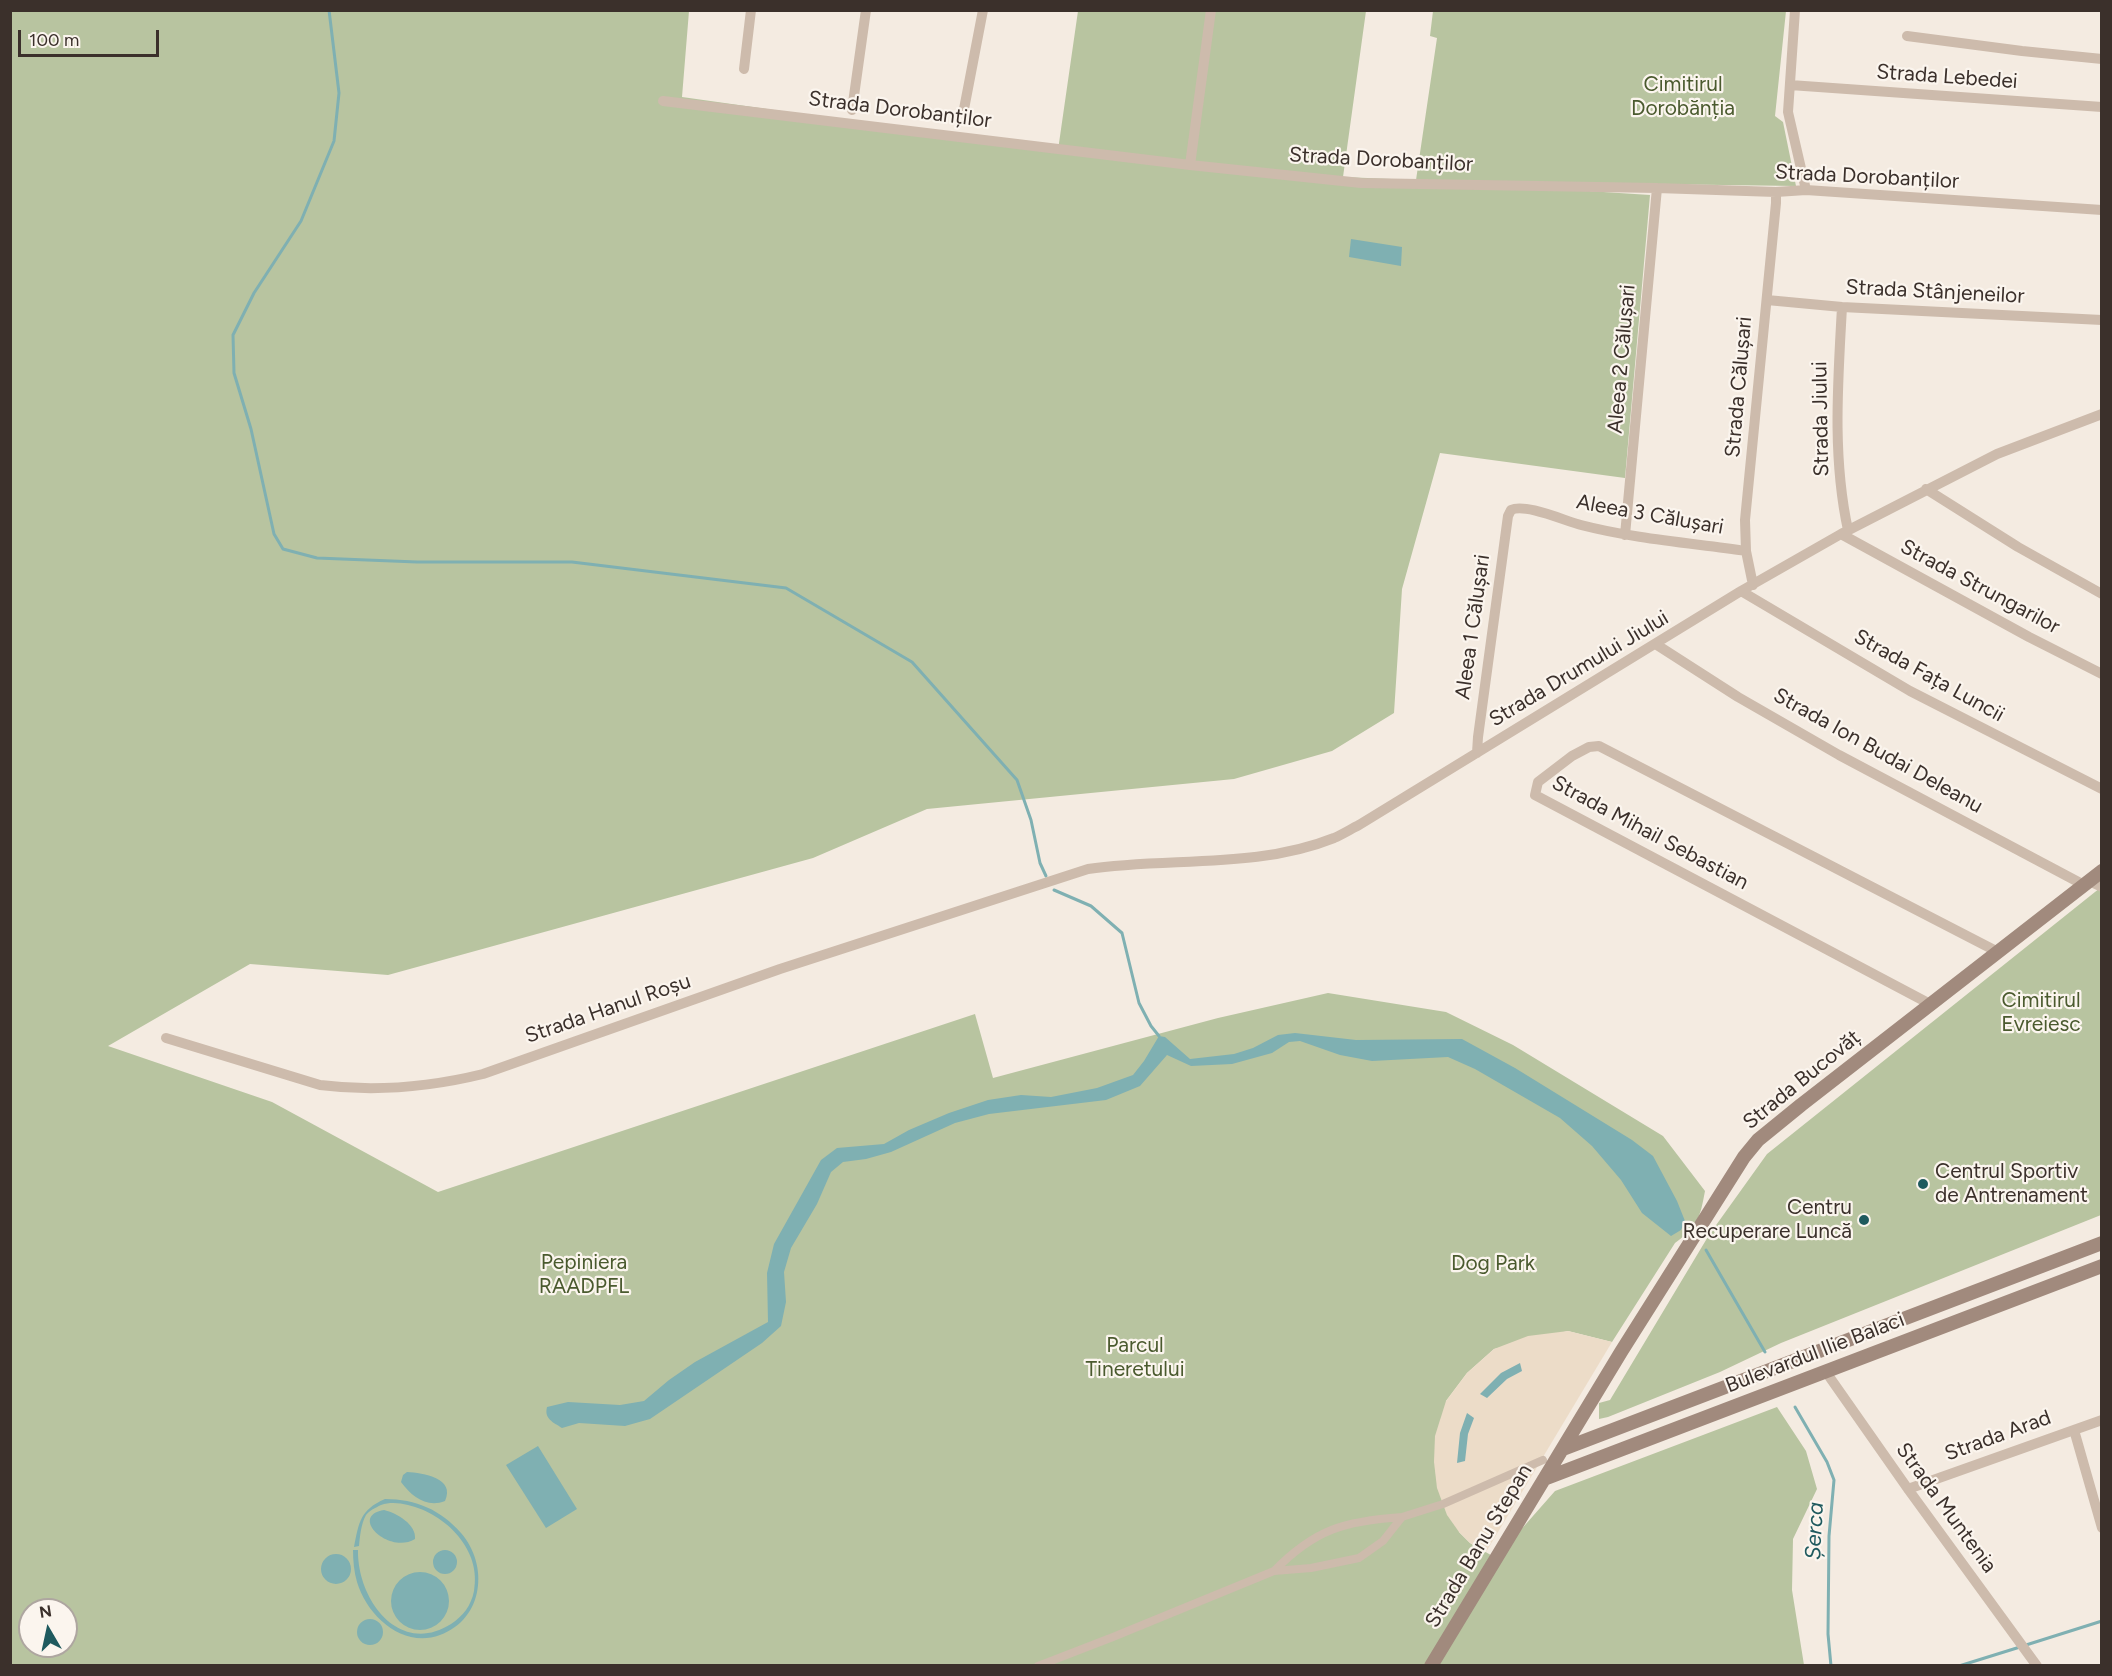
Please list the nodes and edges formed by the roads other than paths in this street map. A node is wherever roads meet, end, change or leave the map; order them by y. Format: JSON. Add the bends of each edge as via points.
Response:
{"nodes":[{"id":1,"x":751,"y":10,"type":"edge"},
{"id":2,"x":866,"y":10,"type":"edge"},
{"id":3,"x":983,"y":10,"type":"edge"},
{"id":4,"x":1211,"y":10,"type":"edge"},
{"id":5,"x":1795,"y":10,"type":"edge"},
{"id":6,"x":1907,"y":36,"type":"dead end"},
{"id":7,"x":2102,"y":59,"type":"edge"},
{"id":8,"x":744,"y":69,"type":"dead end"},
{"id":9,"x":1790,"y":85,"type":"junction"},
{"id":10,"x":663,"y":101,"type":"dead end"},
{"id":11,"x":2102,"y":107,"type":"edge"},
{"id":12,"x":964,"y":109,"type":"dead end"},
{"id":13,"x":852,"y":110,"type":"dead end"},
{"id":14,"x":1190,"y":165,"type":"junction"},
{"id":15,"x":1657,"y":188,"type":"junction"},
{"id":16,"x":1806,"y":190,"type":"junction"},
{"id":17,"x":1776,"y":192,"type":"junction"},
{"id":18,"x":2102,"y":210,"type":"edge"},
{"id":19,"x":1767,"y":300,"type":"junction"},
{"id":20,"x":1842,"y":307,"type":"junction"},
{"id":21,"x":2102,"y":320,"type":"edge"},
{"id":22,"x":2102,"y":414,"type":"edge"},
{"id":23,"x":1926,"y":489,"type":"junction"},
{"id":24,"x":1513,"y":509,"type":"joint"},
{"id":25,"x":1845,"y":532,"type":"junction"},
{"id":26,"x":1625,"y":535,"type":"junction"},
{"id":27,"x":1746,"y":551,"type":"junction"},
{"id":28,"x":1753,"y":585,"type":"junction"},
{"id":29,"x":1742,"y":591,"type":"junction"},
{"id":30,"x":2102,"y":594,"type":"edge"},
{"id":31,"x":1657,"y":645,"type":"junction"},
{"id":32,"x":2102,"y":674,"type":"edge"},
{"id":33,"x":1478,"y":753,"type":"junction"},
{"id":34,"x":2102,"y":789,"type":"edge"},
{"id":35,"x":2102,"y":871,"type":"edge"},
{"id":36,"x":1055,"y":881,"type":"joint"},
{"id":37,"x":2092,"y":884,"type":"edge"},
{"id":38,"x":1998,"y":952,"type":"junction"},
{"id":39,"x":1930,"y":1004,"type":"junction"},
{"id":40,"x":166,"y":1038,"type":"dead end"},
{"id":41,"x":2102,"y":1243,"type":"edge"},
{"id":42,"x":2102,"y":1266,"type":"edge"},
{"id":43,"x":1826,"y":1372,"type":"junction"},
{"id":44,"x":2102,"y":1420,"type":"edge"},
{"id":45,"x":2074,"y":1430,"type":"junction"},
{"id":46,"x":1563,"y":1449,"type":"junction"},
{"id":47,"x":1543,"y":1460,"type":"dead end"},
{"id":48,"x":1544,"y":1479,"type":"junction"},
{"id":49,"x":1908,"y":1489,"type":"junction"},
{"id":50,"x":1402,"y":1517,"type":"junction"},
{"id":51,"x":2102,"y":1528,"type":"edge"},
{"id":52,"x":1274,"y":1571,"type":"junction"},
{"id":53,"x":1038,"y":1665,"type":"edge"},
{"id":54,"x":1431,"y":1665,"type":"edge"},
{"id":55,"x":2037,"y":1665,"type":"edge"}],
"edges":[{"from":1,"to":8,"type":"street"},
{"from":2,"to":13,"type":"street"},
{"from":3,"to":12,"type":"street"},
{"from":4,"to":14,"type":"street"},
{"from":5,"to":9,"type":"street"},
{"from":6,"to":7,"type":"street"},
{"from":9,"to":11,"type":"street","name":"Strada Lebedei"},
{"from":9,"to":16,"type":"street","via":[[1788,112]]},
{"from":10,"to":14,"type":"street","name":"Strada Dorobanților"},
{"from":14,"to":15,"type":"street","name":"Strada Dorobanților","via":[[1361,183]]},
{"from":15,"to":17,"type":"street","name":"Strada Dorobanților"},
{"from":15,"to":26,"type":"street","name":"Aleea 2 Călușari"},
{"from":16,"to":17,"type":"street","name":"Strada Dorobanților"},
{"from":16,"to":18,"type":"street","name":"Strada Dorobanților"},
{"from":17,"to":19,"type":"street","name":"Strada Călușari"},
{"from":19,"to":20,"type":"street","name":"Strada Stânjeneilor"},
{"from":19,"to":27,"type":"street","name":"Strada Călușari","via":[[1745,520]]},
{"from":20,"to":21,"type":"street","name":"Strada Stânjeneilor"},
{"from":20,"to":25,"type":"street","name":"Strada Jiului","via":[[1837,448]]},
{"from":22,"to":23,"type":"street","name":"Strada Drumului Jiului","via":[[1998,454]]},
{"from":23,"to":25,"type":"street","name":"Strada Drumului Jiului"},
{"from":23,"to":30,"type":"street"},
{"from":24,"to":26,"type":"street","name":"Aleea 3 Călușari","via":[[1522,507]]},
{"from":24,"to":33,"type":"street","name":"Aleea 1 Călușari","via":[[1508,516]]},
{"from":25,"to":28,"type":"street","name":"Strada Drumului Jiului"},
{"from":25,"to":32,"type":"street","name":"Strada Strungarilor","via":[[2028,637]]},
{"from":26,"to":27,"type":"street","name":"Aleea 3 Călușari"},
{"from":27,"to":28,"type":"street","name":"Strada Călușari"},
{"from":28,"to":29,"type":"street","name":"Strada Drumului Jiului"},
{"from":29,"to":31,"type":"street","name":"Strada Drumului Jiului"},
{"from":29,"to":34,"type":"street","name":"Strada Fața Luncii","via":[[1910,692]]},
{"from":31,"to":33,"type":"street","name":"Strada Drumului Jiului"},
{"from":31,"to":37,"type":"street","name":"Strada Ion Budai Deleanu","via":[[1839,755]]},
{"from":33,"to":36,"type":"street","name":"Strada Drumului Jiului","via":[[1334,838],[1245,857],[1088,869]]},
{"from":35,"to":37,"type":"main road","name":"Strada Bucovăț"},
{"from":36,"to":40,"type":"street","name":"Strada Hanul Roșu","via":[[780,969],[445,1084],[404,1088],[320,1085]]},
{"from":37,"to":38,"type":"main road","name":"Strada Bucovăț"},
{"from":38,"to":39,"type":"main road","name":"Strada Bucovăț"},
{"from":38,"to":39,"type":"street","name":"Strada Mihail Sebastian","via":[[1599,746],[1572,756],[1538,782],[1535,795]]},
{"from":39,"to":46,"type":"main road","name":"Strada Bucovăț","via":[[1777,1124],[1744,1157]]},
{"from":41,"to":46,"type":"main road","name":"Bulevardul Ilie Balaci"},
{"from":42,"to":43,"type":"main road","name":"Bulevardul Ilie Balaci"},
{"from":43,"to":48,"type":"main road","name":"Bulevardul Ilie Balaci"},
{"from":43,"to":49,"type":"street","name":"Strada Muntenia"},
{"from":44,"to":45,"type":"street","name":"Strada Arad"},
{"from":45,"to":49,"type":"street","name":"Strada Arad"},
{"from":45,"to":51,"type":"street"},
{"from":46,"to":48,"type":"main road","name":"Strada Banu Stepan"},
{"from":47,"to":50,"type":"street","via":[[1443,1504]]},
{"from":48,"to":54,"type":"main road","name":"Strada Banu Stepan"},
{"from":49,"to":55,"type":"street","name":"Strada Muntenia"},
{"from":50,"to":52,"type":"street","via":[[1340,1525],[1302,1546]]},
{"from":50,"to":52,"type":"street","via":[[1383,1541],[1359,1558]]},
{"from":52,"to":53,"type":"street"}]}
